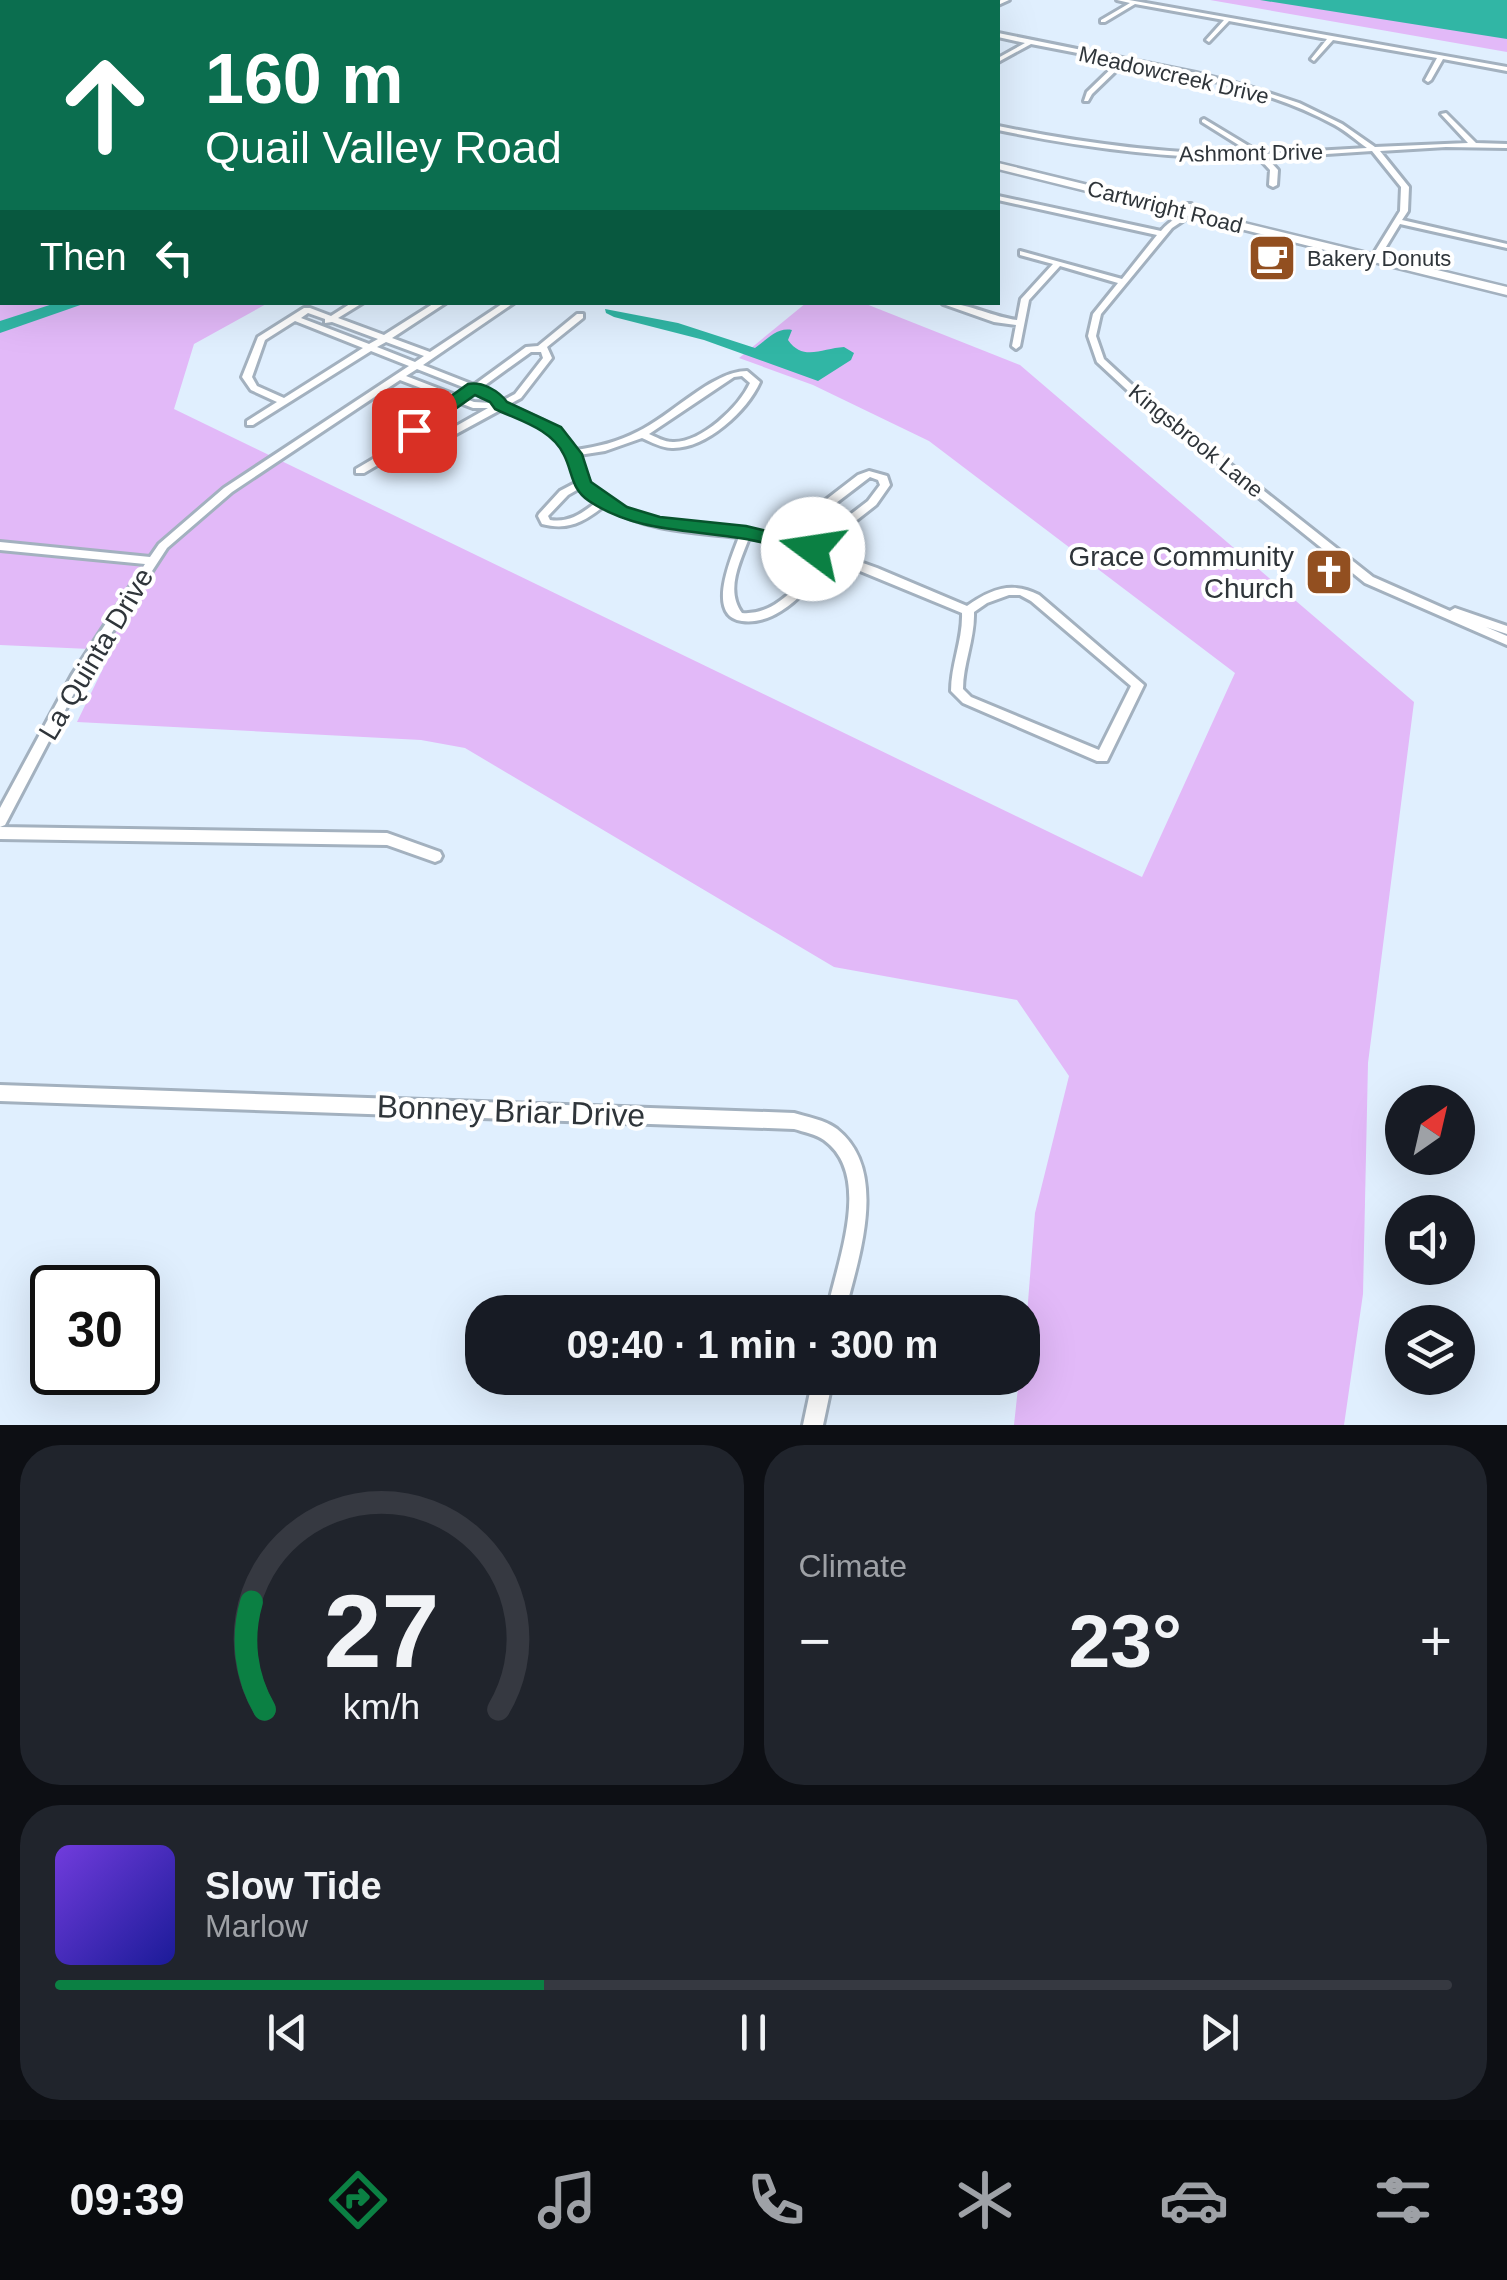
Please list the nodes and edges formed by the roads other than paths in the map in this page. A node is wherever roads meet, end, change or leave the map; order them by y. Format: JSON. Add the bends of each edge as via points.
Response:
{"nodes":[{"id":1,"x":1120,"y":0,"type":"edge"},
{"id":2,"x":1134,"y":2,"type":"junction"},
{"id":3,"x":1228,"y":19,"type":"junction"},
{"id":4,"x":1104,"y":20,"type":"dead end"},
{"id":5,"x":1000,"y":37,"type":"edge"},
{"id":6,"x":1331,"y":38,"type":"junction"},
{"id":7,"x":1209,"y":40,"type":"dead end"},
{"id":8,"x":1029,"y":44,"type":"junction"},
{"id":9,"x":1441,"y":57,"type":"junction"},
{"id":10,"x":1000,"y":59,"type":"edge"},
{"id":11,"x":1314,"y":59,"type":"dead end"},
{"id":12,"x":1122,"y":62,"type":"junction"},
{"id":13,"x":1507,"y":69,"type":"edge"},
{"id":14,"x":1428,"y":80,"type":"dead end"},
{"id":15,"x":1086,"y":100,"type":"dead end"},
{"id":16,"x":1444,"y":114,"type":"dead end"},
{"id":17,"x":1204,"y":121,"type":"dead end"},
{"id":18,"x":1000,"y":128,"type":"edge"},
{"id":19,"x":1473,"y":144,"type":"junction"},
{"id":20,"x":1507,"y":146,"type":"edge"},
{"id":21,"x":1373,"y":149,"type":"junction"},
{"id":22,"x":1261,"y":156,"type":"junction"},
{"id":23,"x":1000,"y":163,"type":"edge"},
{"id":24,"x":1273,"y":185,"type":"dead end"},
{"id":25,"x":1000,"y":198,"type":"edge"},
{"id":26,"x":1185,"y":209,"type":"junction"},
{"id":27,"x":1400,"y":222,"type":"junction"},
{"id":28,"x":1166,"y":230,"type":"junction"},
{"id":29,"x":1507,"y":246,"type":"edge"},
{"id":30,"x":1024,"y":253,"type":"dead end"},
{"id":31,"x":1377,"y":255,"type":"junction"},
{"id":32,"x":1059,"y":263,"type":"junction"},
{"id":33,"x":1121,"y":281,"type":"junction"},
{"id":34,"x":1507,"y":282,"type":"edge"},
{"id":35,"x":1507,"y":290,"type":"edge"},
{"id":36,"x":355,"y":305,"type":"edge"},
{"id":37,"x":438,"y":305,"type":"edge"},
{"id":38,"x":506,"y":305,"type":"edge"},
{"id":39,"x":954,"y":305,"type":"edge"},
{"id":40,"x":580,"y":316,"type":"dead end"},
{"id":41,"x":294,"y":318,"type":"junction"},
{"id":42,"x":334,"y":318,"type":"junction"},
{"id":43,"x":1020,"y":323,"type":"junction"},
{"id":44,"x":318,"y":327,"type":"junction"},
{"id":45,"x":386,"y":338,"type":"junction"},
{"id":46,"x":1016,"y":346,"type":"dead end"},
{"id":47,"x":371,"y":348,"type":"junction"},
{"id":48,"x":543,"y":349,"type":"junction"},
{"id":49,"x":431,"y":355,"type":"junction"},
{"id":50,"x":416,"y":365,"type":"junction"},
{"id":51,"x":400,"y":376,"type":"junction"},
{"id":52,"x":474,"y":388,"type":"junction"},
{"id":53,"x":458,"y":399,"type":"junction"},
{"id":54,"x":284,"y":402,"type":"junction"},
{"id":55,"x":501,"y":406,"type":"junction"},
{"id":56,"x":250,"y":424,"type":"dead end"},
{"id":57,"x":642,"y":434,"type":"junction"},
{"id":58,"x":412,"y":440,"type":"junction"},
{"id":59,"x":573,"y":454,"type":"junction"},
{"id":60,"x":360,"y":471,"type":"dead end"},
{"id":61,"x":582,"y":483,"type":"junction"},
{"id":62,"x":604,"y":502,"type":"junction"},
{"id":63,"x":746,"y":532,"type":"junction"},
{"id":64,"x":780,"y":540,"type":"junction"},
{"id":65,"x":0,"y":546,"type":"edge"},
{"id":66,"x":813,"y":549,"type":"junction"},
{"id":67,"x":828,"y":555,"type":"junction"},
{"id":68,"x":150,"y":561,"type":"junction"},
{"id":69,"x":1428,"y":607,"type":"junction"},
{"id":70,"x":968,"y":611,"type":"junction"},
{"id":71,"x":1507,"y":630,"type":"edge"},
{"id":72,"x":1507,"y":641,"type":"edge"},
{"id":73,"x":0,"y":821,"type":"edge"},
{"id":74,"x":0,"y":833,"type":"edge"},
{"id":75,"x":435,"y":856,"type":"dead end"},
{"id":76,"x":0,"y":1094,"type":"edge"},
{"id":77,"x":840,"y":1295,"type":"edge"},
{"id":78,"x":819,"y":1395,"type":"edge"},
{"id":79,"x":813,"y":1425,"type":"edge"}],
"edges":[{"from":1,"to":2,"type":"street"},
{"from":2,"to":3,"type":"street"},
{"from":2,"to":4,"type":"street"},
{"from":3,"to":6,"type":"street"},
{"from":3,"to":7,"type":"street"},
{"from":5,"to":8,"type":"street","name":"Meadowcreek Drive"},
{"from":6,"to":9,"type":"street"},
{"from":6,"to":11,"type":"street"},
{"from":8,"to":10,"type":"street"},
{"from":8,"to":12,"type":"street","name":"Meadowcreek Drive"},
{"from":9,"to":13,"type":"street"},
{"from":9,"to":14,"type":"street"},
{"from":12,"to":15,"type":"street"},
{"from":12,"to":21,"type":"street","name":"Meadowcreek Drive","via":[[1274,96]]},
{"from":16,"to":19,"type":"street"},
{"from":17,"to":22,"type":"street"},
{"from":18,"to":22,"type":"street","name":"Ashmont Drive","via":[[1119,152]]},
{"from":19,"to":20,"type":"street","name":"Ashmont Drive"},
{"from":19,"to":21,"type":"street","name":"Ashmont Drive"},
{"from":21,"to":22,"type":"street","name":"Ashmont Drive"},
{"from":21,"to":27,"type":"street","name":"Meadowcreek Drive","via":[[1405,187]]},
{"from":22,"to":24,"type":"street","via":[[1274,170]]},
{"from":23,"to":26,"type":"main road","name":"Cartwright Road"},
{"from":25,"to":28,"type":"street"},
{"from":26,"to":28,"type":"street","name":"Kingsbrook Lane"},
{"from":26,"to":31,"type":"main road","name":"Cartwright Road"},
{"from":27,"to":29,"type":"street"},
{"from":27,"to":31,"type":"street"},
{"from":28,"to":33,"type":"street","name":"Kingsbrook Lane"},
{"from":30,"to":32,"type":"street"},
{"from":31,"to":34,"type":"main road","name":"Cartwright Road"},
{"from":31,"to":35,"type":"main road","name":"Cartwright Road"},
{"from":32,"to":33,"type":"street"},
{"from":32,"to":43,"type":"street","via":[[1025,300]]},
{"from":33,"to":69,"type":"street","name":"Kingsbrook Lane","via":[[1097,314],[1092,336],[1111,372],[1369,580]]},
{"from":36,"to":42,"type":"street"},
{"from":37,"to":45,"type":"street"},
{"from":38,"to":49,"type":"street","name":"La Quinta Drive"},
{"from":39,"to":43,"type":"street"},
{"from":40,"to":48,"type":"street"},
{"from":41,"to":42,"type":"street","via":[[313,310]]},
{"from":41,"to":44,"type":"street"},
{"from":41,"to":54,"type":"street","via":[[261,338],[247,377],[254,388]]},
{"from":42,"to":44,"type":"street"},
{"from":42,"to":45,"type":"street"},
{"from":43,"to":46,"type":"street"},
{"from":44,"to":47,"type":"street"},
{"from":45,"to":47,"type":"street"},
{"from":45,"to":49,"type":"street"},
{"from":47,"to":50,"type":"street"},
{"from":47,"to":54,"type":"street"},
{"from":48,"to":52,"type":"street","via":[[530,349]]},
{"from":48,"to":55,"type":"street","via":[[548,358],[518,396]]},
{"from":49,"to":50,"type":"street","name":"La Quinta Drive"},
{"from":50,"to":51,"type":"street","name":"La Quinta Drive"},
{"from":50,"to":52,"type":"street"},
{"from":51,"to":53,"type":"street"},
{"from":51,"to":68,"type":"street","name":"La Quinta Drive","via":[[228,490]]},
{"from":52,"to":53,"type":"street"},
{"from":52,"to":55,"type":"street"},
{"from":53,"to":55,"type":"street"},
{"from":53,"to":58,"type":"street","via":[[414,430]]},
{"from":54,"to":56,"type":"street"},
{"from":55,"to":58,"type":"street","via":[[431,444]]},
{"from":55,"to":59,"type":"street","via":[[554,430]]},
{"from":57,"to":57,"type":"street","via":[[669,445],[695,440],[741,404],[756,382],[744,373],[732,375]]},
{"from":57,"to":59,"type":"street"},
{"from":58,"to":60,"type":"street"},
{"from":59,"to":61,"type":"street"},
{"from":61,"to":62,"type":"street"},
{"from":61,"to":62,"type":"street","via":[[551,504],[546,522],[575,522]]},
{"from":62,"to":63,"type":"street","via":[[659,523]]},
{"from":63,"to":64,"type":"street"},
{"from":63,"to":67,"type":"street","via":[[729,583],[728,601],[738,617],[776,607]]},
{"from":64,"to":66,"type":"street"},
{"from":64,"to":66,"type":"street","via":[[862,477],[883,478],[872,503]]},
{"from":65,"to":68,"type":"street"},
{"from":66,"to":67,"type":"street"},
{"from":67,"to":70,"type":"street"},
{"from":68,"to":73,"type":"street","name":"La Quinta Drive","via":[[76,678]]},
{"from":69,"to":71,"type":"street","name":"Kingsbrook Lane"},
{"from":69,"to":72,"type":"street","name":"Kingsbrook Lane"},
{"from":70,"to":70,"type":"street","via":[[957,690],[1102,757],[1138,685],[1022,591],[996,594]]},
{"from":74,"to":75,"type":"street","via":[[386,838]]},
{"from":76,"to":77,"type":"street","name":"Bonney Briar Drive","via":[[794,1121],[832,1135],[856,1168],[858,1208]]},
{"from":78,"to":79,"type":"street"}]}
